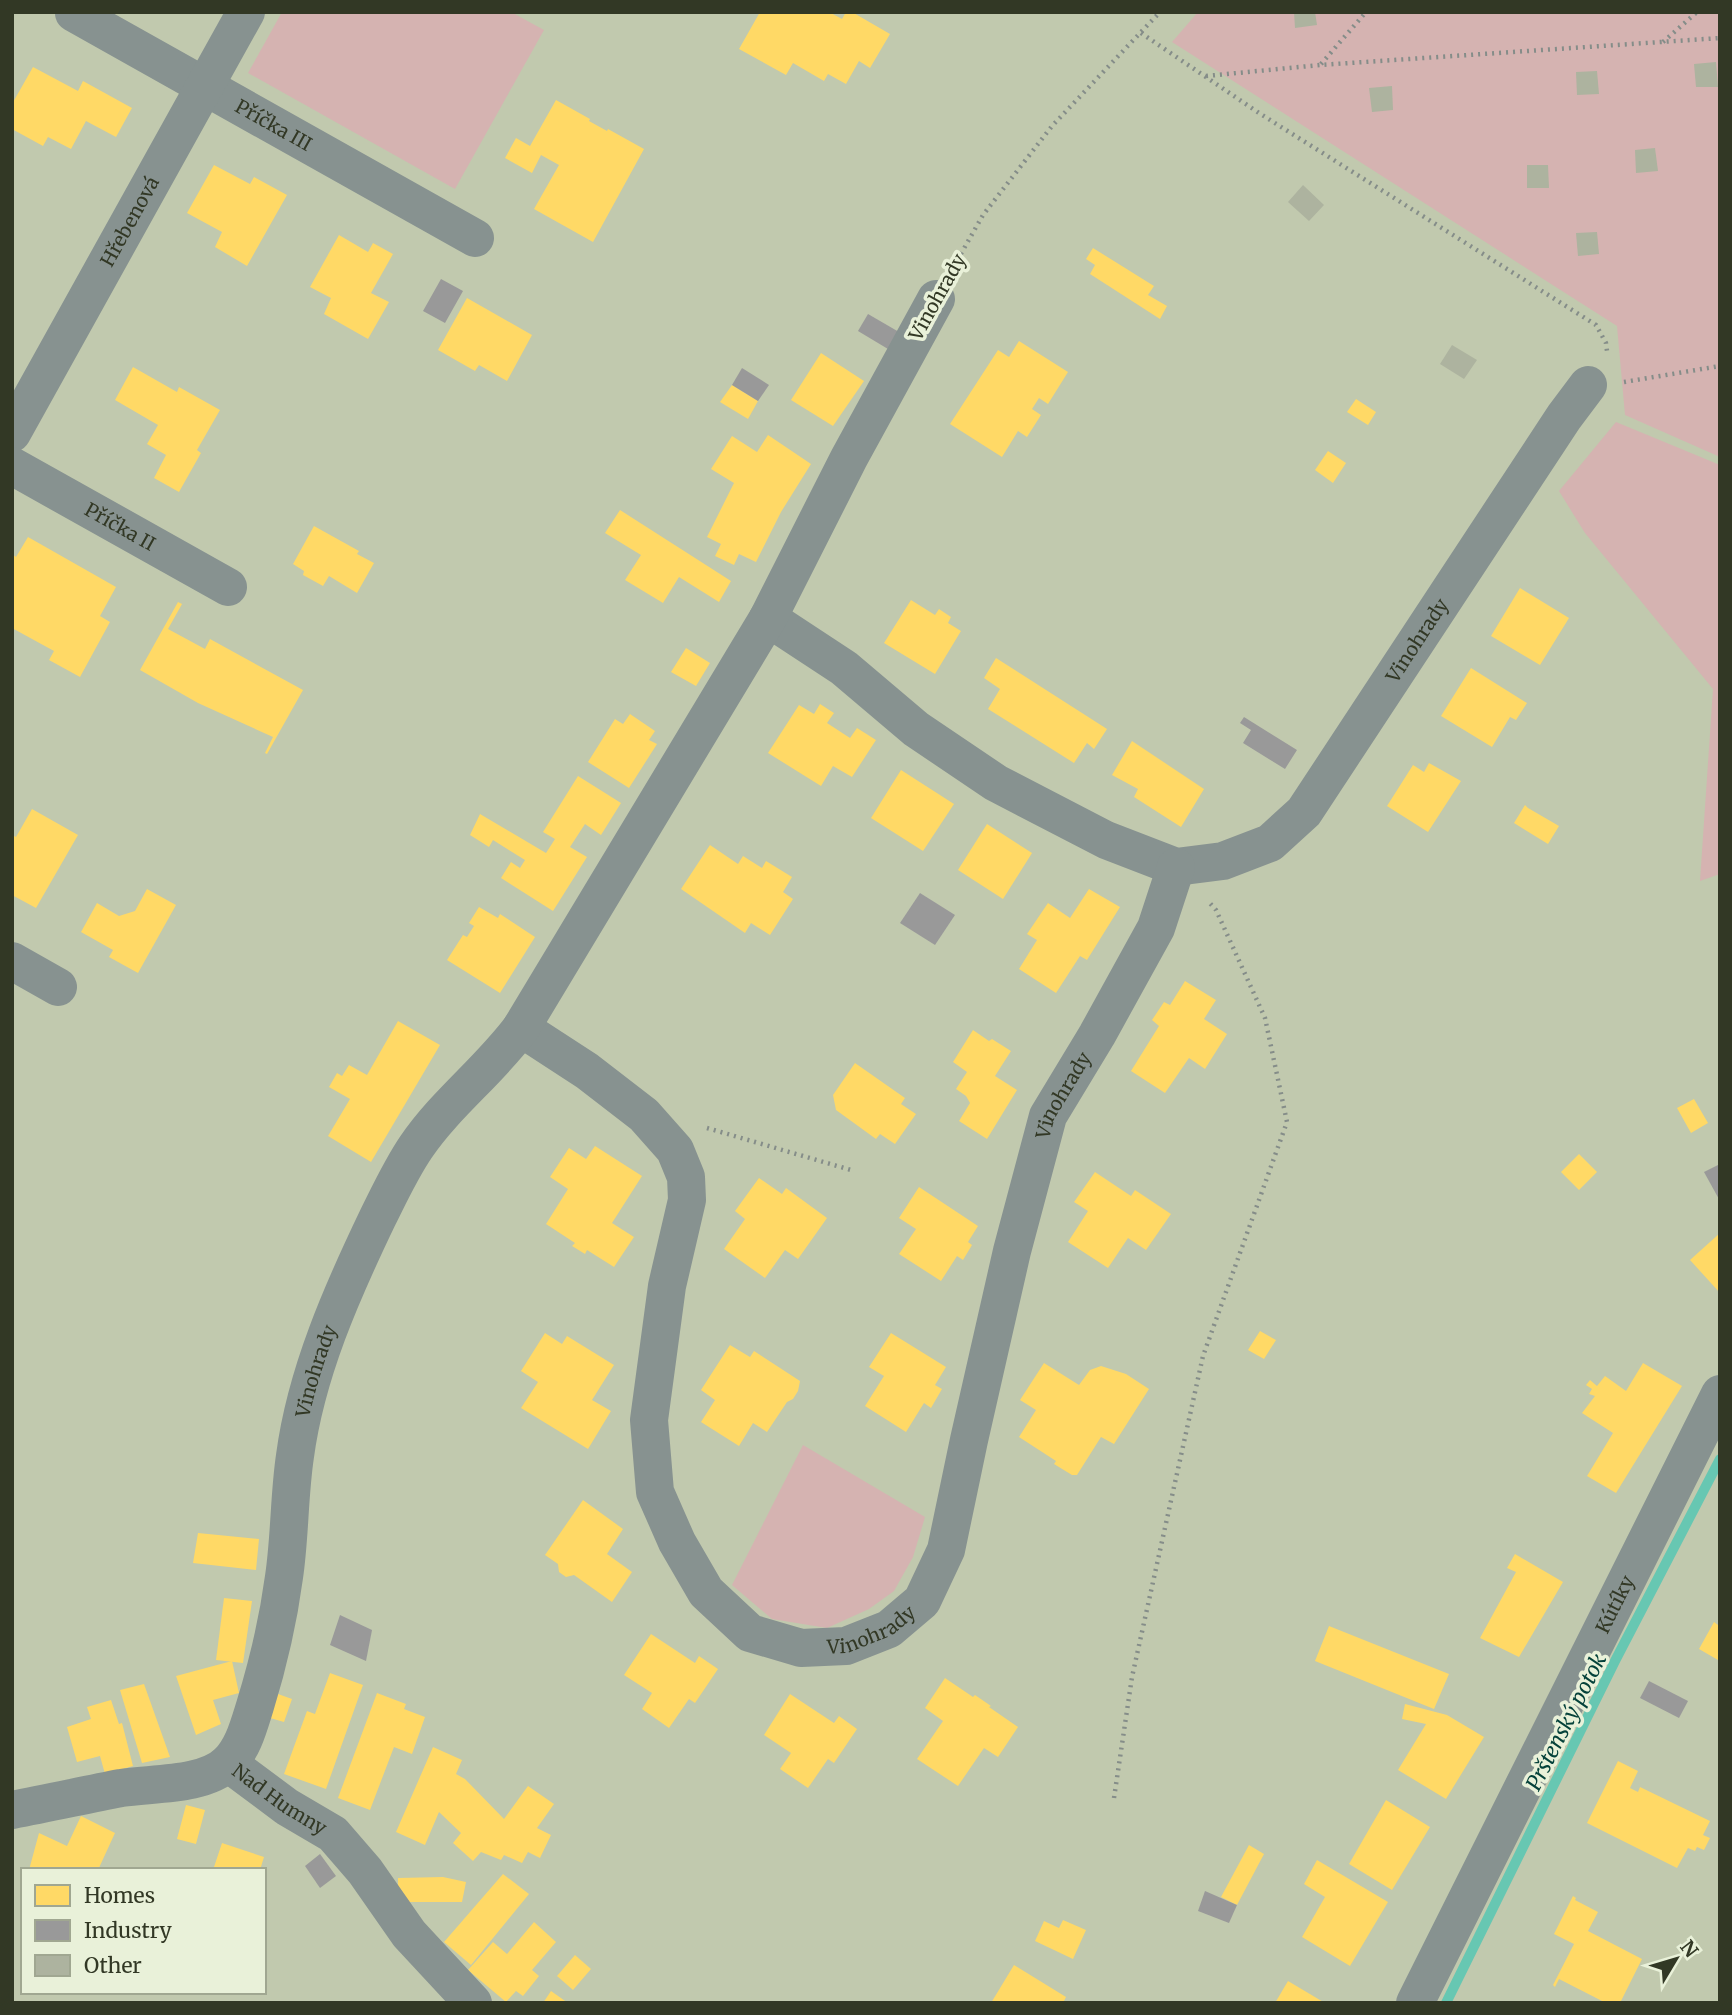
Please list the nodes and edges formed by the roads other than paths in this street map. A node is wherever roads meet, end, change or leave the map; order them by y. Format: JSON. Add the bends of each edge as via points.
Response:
{"nodes":[{"id":1,"x":246,"y":12,"type":"edge"},
{"id":2,"x":74,"y":13,"type":"edge"},
{"id":3,"x":205,"y":87,"type":"junction"},
{"id":4,"x":475,"y":238,"type":"dead end"},
{"id":5,"x":936,"y":299,"type":"road end"},
{"id":6,"x":1606,"y":375,"type":"road end"},
{"id":7,"x":12,"y":433,"type":"edge"},
{"id":8,"x":12,"y":466,"type":"edge"},
{"id":9,"x":229,"y":587,"type":"dead end"},
{"id":10,"x":768,"y":618,"type":"junction"},
{"id":11,"x":1176,"y":867,"type":"junction"},
{"id":12,"x":12,"y":961,"type":"edge"},
{"id":13,"x":58,"y":987,"type":"dead end"},
{"id":14,"x":521,"y":1028,"type":"junction"},
{"id":15,"x":1720,"y":1394,"type":"edge"},
{"id":16,"x":229,"y":1763,"type":"junction"},
{"id":17,"x":12,"y":1810,"type":"edge"},
{"id":18,"x":473,"y":2003,"type":"edge"},
{"id":19,"x":1415,"y":2003,"type":"edge"}],
"edges":[{"from":1,"to":3,"type":"street","name":"Hřebenová"},
{"from":2,"to":3,"type":"street","name":"Příčka III"},
{"from":3,"to":4,"type":"street","name":"Příčka III"},
{"from":3,"to":7,"type":"street","name":"Hřebenová"},
{"from":5,"to":10,"type":"street","name":"Vinohrady"},
{"from":6,"to":11,"type":"street","name":"Vinohrady","via":[[1564,416],[1304,812],[1270,843],[1223,861]]},
{"from":8,"to":9,"type":"street","name":"Příčka II"},
{"from":10,"to":11,"type":"street","name":"Vinohrady","via":[[844,668],[915,729],[996,783],[1107,840]]},
{"from":10,"to":14,"type":"street","name":"Vinohrady"},
{"from":11,"to":14,"type":"street","name":"Vinohrady","via":[[1156,928],[1048,1116],[1012,1251],[946,1549],[922,1601],[889,1629],[846,1646],[801,1648],[750,1633],[706,1591],[677,1542],[655,1492],[649,1420],[667,1286],[687,1200],[686,1177],[675,1150],[644,1115]]},
{"from":12,"to":13,"type":"street"},
{"from":14,"to":16,"type":"street","name":"Vinohrady","via":[[416,1146],[363,1248],[323,1346],[295,1456],[284,1576],[270,1659],[246,1736]]},
{"from":15,"to":19,"type":"street","name":"Kútíky"},
{"from":16,"to":17,"type":"street","name":"Nad Humny","via":[[208,1775]]},
{"from":16,"to":18,"type":"street","name":"Nad Humny","via":[[333,1835],[409,1934]]}]}
